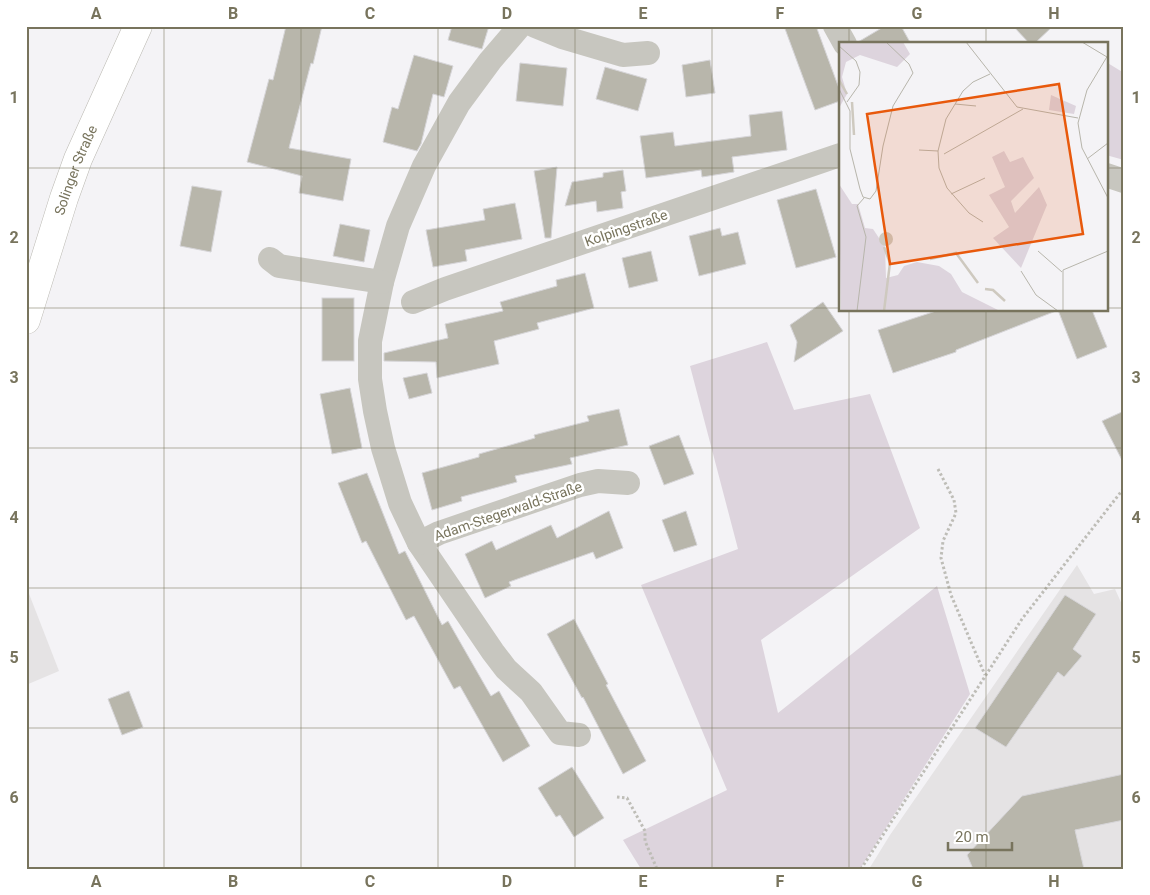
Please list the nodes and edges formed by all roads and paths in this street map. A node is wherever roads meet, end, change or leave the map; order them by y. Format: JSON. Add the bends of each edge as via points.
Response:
{"nodes":[{"id":1,"x":138,"y":26,"type":"edge"},
{"id":2,"x":520,"y":26,"type":"edge"},
{"id":3,"x":535,"y":26,"type":"edge"},
{"id":4,"x":835,"y":26,"type":"edge"},
{"id":5,"x":844,"y":42,"type":"edge"},
{"id":6,"x":648,"y":53,"type":"dead end"},
{"id":7,"x":839,"y":156,"type":"edge"},
{"id":8,"x":1108,"y":176,"type":"edge"},
{"id":9,"x":1124,"y":181,"type":"edge"},
{"id":10,"x":270,"y":259,"type":"dead end"},
{"id":11,"x":382,"y":282,"type":"junction"},
{"id":12,"x":413,"y":302,"type":"dead end"},
{"id":13,"x":26,"y":320,"type":"edge"},
{"id":14,"x":938,"y":469,"type":"dead end"},
{"id":15,"x":628,"y":483,"type":"dead end"},
{"id":16,"x":1124,"y":488,"type":"edge"},
{"id":17,"x":419,"y":543,"type":"junction"},
{"id":18,"x":985,"y":675,"type":"junction"},
{"id":19,"x":580,"y":735,"type":"dead end"},
{"id":20,"x":617,"y":797,"type":"dead end"},
{"id":21,"x":657,"y":869,"type":"edge"},
{"id":22,"x":861,"y":869,"type":"edge"}],
"edges":[{"from":1,"to":13,"type":"main road","name":"Solinger Straße","via":[[78,159]]},
{"from":2,"to":11,"type":"street","name":"Adam-Stegerwald-Straße","via":[[459,103],[424,166],[398,226]]},
{"from":3,"to":6,"type":"street","via":[[623,55]]},
{"from":4,"to":5,"type":"street"},
{"from":7,"to":12,"type":"street","name":"Kolpingstraße"},
{"from":8,"to":9,"type":"street"},
{"from":10,"to":11,"type":"street","via":[[279,266]]},
{"from":11,"to":17,"type":"street","name":"Adam-Stegerwald-Straße","via":[[370,341],[370,379],[383,448],[400,503]]},
{"from":14,"to":18,"type":"path","via":[[954,500],[956,513],[943,541],[940,558],[951,595]]},
{"from":15,"to":17,"type":"street","name":"Adam-Stegerwald-Straße","via":[[598,481],[580,484],[439,533]]},
{"from":16,"to":18,"type":"path","via":[[1022,619]]},
{"from":17,"to":19,"type":"street","name":"Adam-Stegerwald-Straße","via":[[506,669],[531,692],[560,733]]},
{"from":18,"to":22,"type":"path"},
{"from":20,"to":21,"type":"path","via":[[628,798],[646,831],[644,841]]}]}
